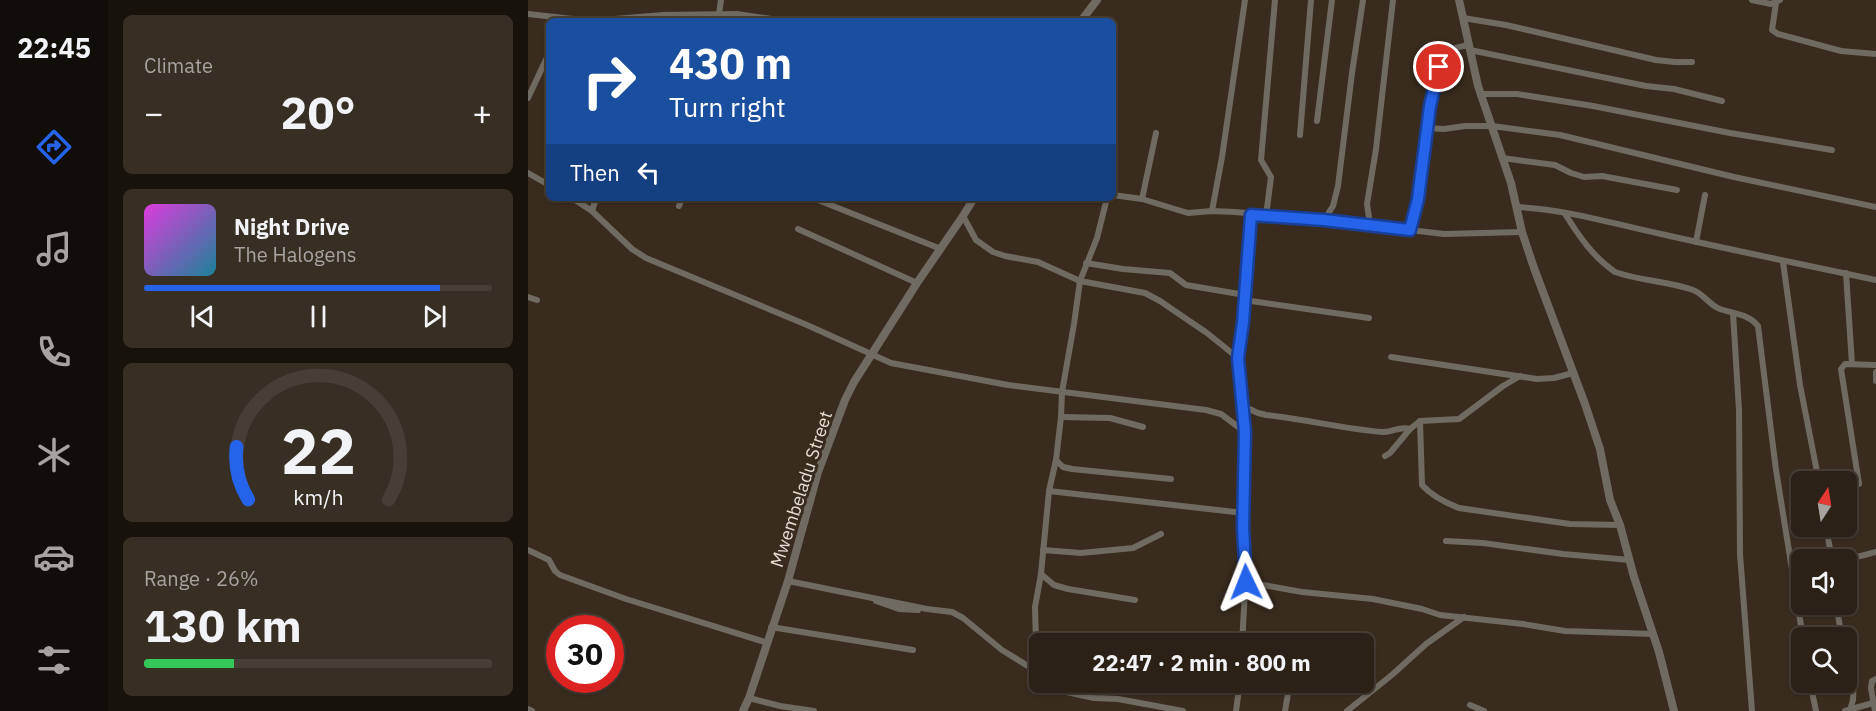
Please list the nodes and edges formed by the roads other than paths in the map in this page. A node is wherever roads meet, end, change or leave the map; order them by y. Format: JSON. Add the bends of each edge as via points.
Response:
{"nodes":[{"id":1,"x":721,"y":0,"type":"edge"},
{"id":2,"x":1097,"y":0,"type":"edge"},
{"id":3,"x":1245,"y":0,"type":"edge"},
{"id":4,"x":1275,"y":0,"type":"edge"},
{"id":5,"x":1311,"y":0,"type":"edge"},
{"id":6,"x":1332,"y":0,"type":"edge"},
{"id":7,"x":1363,"y":0,"type":"edge"},
{"id":8,"x":1393,"y":0,"type":"edge"},
{"id":9,"x":1459,"y":0,"type":"edge"},
{"id":10,"x":1752,"y":0,"type":"edge"},
{"id":11,"x":1778,"y":1,"type":"edge"},
{"id":12,"x":528,"y":14,"type":"edge"},
{"id":13,"x":719,"y":14,"type":"junction"},
{"id":14,"x":550,"y":18,"type":"edge"},
{"id":15,"x":662,"y":18,"type":"edge"},
{"id":16,"x":751,"y":18,"type":"edge"},
{"id":17,"x":1083,"y":18,"type":"edge"},
{"id":18,"x":1463,"y":18,"type":"junction"},
{"id":19,"x":1469,"y":48,"type":"junction"},
{"id":20,"x":1876,"y":54,"type":"edge"},
{"id":21,"x":546,"y":59,"type":"edge"},
{"id":22,"x":1692,"y":62,"type":"dead end"},
{"id":23,"x":1480,"y":94,"type":"junction"},
{"id":24,"x":528,"y":98,"type":"edge"},
{"id":25,"x":1722,"y":101,"type":"dead end"},
{"id":26,"x":1317,"y":121,"type":"dead end"},
{"id":27,"x":1492,"y":126,"type":"junction"},
{"id":28,"x":1427,"y":128,"type":"junction"},
{"id":29,"x":1156,"y":133,"type":"dead end"},
{"id":30,"x":1300,"y":135,"type":"dead end"},
{"id":31,"x":1833,"y":150,"type":"dead end"},
{"id":32,"x":1502,"y":158,"type":"junction"},
{"id":33,"x":528,"y":173,"type":"edge"},
{"id":34,"x":546,"y":183,"type":"edge"},
{"id":35,"x":1677,"y":190,"type":"dead end"},
{"id":36,"x":1705,"y":195,"type":"dead end"},
{"id":37,"x":1116,"y":196,"type":"edge"},
{"id":38,"x":1142,"y":200,"type":"junction"},
{"id":39,"x":577,"y":201,"type":"edge"},
{"id":40,"x":595,"y":201,"type":"edge"},
{"id":41,"x":681,"y":201,"type":"edge"},
{"id":42,"x":820,"y":201,"type":"edge"},
{"id":43,"x":972,"y":201,"type":"edge"},
{"id":44,"x":1106,"y":201,"type":"edge"},
{"id":45,"x":679,"y":206,"type":"dead end"},
{"id":46,"x":1517,"y":207,"type":"junction"},
{"id":47,"x":1876,"y":207,"type":"edge"},
{"id":48,"x":592,"y":211,"type":"junction"},
{"id":49,"x":1212,"y":211,"type":"junction"},
{"id":50,"x":1565,"y":214,"type":"junction"},
{"id":51,"x":1251,"y":215,"type":"junction"},
{"id":52,"x":963,"y":216,"type":"junction"},
{"id":53,"x":1266,"y":216,"type":"junction"},
{"id":54,"x":1324,"y":220,"type":"junction"},
{"id":55,"x":1370,"y":225,"type":"junction"},
{"id":56,"x":798,"y":229,"type":"dead end"},
{"id":57,"x":1410,"y":230,"type":"junction"},
{"id":58,"x":1522,"y":232,"type":"junction"},
{"id":59,"x":1696,"y":242,"type":"junction"},
{"id":60,"x":940,"y":249,"type":"junction"},
{"id":61,"x":1784,"y":262,"type":"junction"},
{"id":62,"x":1086,"y":263,"type":"junction"},
{"id":63,"x":1846,"y":273,"type":"junction"},
{"id":64,"x":1876,"y":280,"type":"edge"},
{"id":65,"x":1080,"y":281,"type":"junction"},
{"id":66,"x":917,"y":283,"type":"junction"},
{"id":67,"x":528,"y":297,"type":"edge"},
{"id":68,"x":1245,"y":297,"type":"junction"},
{"id":69,"x":537,"y":300,"type":"dead end"},
{"id":70,"x":1733,"y":313,"type":"junction"},
{"id":71,"x":1369,"y":318,"type":"dead end"},
{"id":72,"x":871,"y":355,"type":"junction"},
{"id":73,"x":1392,"y":357,"type":"dead end"},
{"id":74,"x":1238,"y":358,"type":"junction"},
{"id":75,"x":1852,"y":364,"type":"junction"},
{"id":76,"x":1876,"y":365,"type":"edge"},
{"id":77,"x":1876,"y":372,"type":"edge"},
{"id":78,"x":1573,"y":373,"type":"junction"},
{"id":79,"x":1520,"y":376,"type":"junction"},
{"id":80,"x":1876,"y":381,"type":"edge"},
{"id":81,"x":1062,"y":392,"type":"junction"},
{"id":82,"x":1243,"y":406,"type":"junction"},
{"id":83,"x":1061,"y":417,"type":"junction"},
{"id":84,"x":1420,"y":421,"type":"junction"},
{"id":85,"x":1143,"y":427,"type":"dead end"},
{"id":86,"x":1410,"y":429,"type":"junction"},
{"id":87,"x":1245,"y":432,"type":"junction"},
{"id":88,"x":1385,"y":456,"type":"dead end"},
{"id":89,"x":1056,"y":460,"type":"junction"},
{"id":90,"x":1817,"y":471,"type":"edge"},
{"id":91,"x":1171,"y":479,"type":"dead end"},
{"id":92,"x":1859,"y":484,"type":"dead end"},
{"id":93,"x":1050,"y":491,"type":"junction"},
{"id":94,"x":1244,"y":513,"type":"junction"},
{"id":95,"x":1620,"y":525,"type":"junction"},
{"id":96,"x":1161,"y":534,"type":"dead end"},
{"id":97,"x":1446,"y":541,"type":"dead end"},
{"id":98,"x":528,"y":550,"type":"edge"},
{"id":99,"x":1043,"y":550,"type":"junction"},
{"id":100,"x":1876,"y":552,"type":"edge"},
{"id":101,"x":1857,"y":557,"type":"edge"},
{"id":102,"x":1630,"y":560,"type":"junction"},
{"id":103,"x":1041,"y":574,"type":"junction"},
{"id":104,"x":788,"y":581,"type":"junction"},
{"id":105,"x":1246,"y":582,"type":"junction"},
{"id":106,"x":1135,"y":600,"type":"dead end"},
{"id":107,"x":1464,"y":617,"type":"junction"},
{"id":108,"x":771,"y":627,"type":"junction"},
{"id":109,"x":1801,"y":627,"type":"edge"},
{"id":110,"x":1035,"y":633,"type":"edge"},
{"id":111,"x":1243,"y":633,"type":"edge"},
{"id":112,"x":1653,"y":634,"type":"junction"},
{"id":113,"x":768,"y":643,"type":"junction"},
{"id":114,"x":913,"y":650,"type":"dead end"},
{"id":115,"x":1029,"y":667,"type":"edge"},
{"id":116,"x":1876,"y":679,"type":"edge"},
{"id":117,"x":1071,"y":693,"type":"edge"},
{"id":118,"x":1238,"y":693,"type":"edge"},
{"id":119,"x":1288,"y":693,"type":"edge"},
{"id":120,"x":1812,"y":693,"type":"edge"},
{"id":121,"x":1853,"y":693,"type":"edge"},
{"id":122,"x":749,"y":698,"type":"junction"},
{"id":123,"x":1873,"y":704,"type":"junction"},
{"id":124,"x":1470,"y":705,"type":"dead end"},
{"id":125,"x":528,"y":709,"type":"edge"},
{"id":126,"x":1847,"y":710,"type":"edge"},
{"id":127,"x":532,"y":711,"type":"edge"},
{"id":128,"x":743,"y":711,"type":"edge"},
{"id":129,"x":814,"y":711,"type":"edge"},
{"id":130,"x":1183,"y":711,"type":"edge"},
{"id":131,"x":1236,"y":711,"type":"edge"},
{"id":132,"x":1285,"y":711,"type":"edge"},
{"id":133,"x":1347,"y":711,"type":"edge"},
{"id":134,"x":1484,"y":711,"type":"edge"},
{"id":135,"x":1674,"y":711,"type":"edge"},
{"id":136,"x":1752,"y":711,"type":"edge"},
{"id":137,"x":1816,"y":711,"type":"edge"},
{"id":138,"x":1875,"y":711,"type":"edge"}],
"edges":[{"from":1,"to":13,"type":"street"},
{"from":2,"to":17,"type":"street"},
{"from":3,"to":49,"type":"street"},
{"from":4,"to":53,"type":"street","via":[[1261,160],[1271,177]]},
{"from":5,"to":30,"type":"street"},
{"from":6,"to":26,"type":"street"},
{"from":7,"to":54,"type":"street","via":[[1338,186]]},
{"from":8,"to":55,"type":"street","via":[[1367,204]]},
{"from":9,"to":18,"type":"street"},
{"from":10,"to":11,"type":"street","via":[[1771,4]]},
{"from":11,"to":20,"type":"street","via":[[1772,26],[1778,34],[1840,51]]},
{"from":12,"to":14,"type":"street"},
{"from":13,"to":15,"type":"street"},
{"from":13,"to":16,"type":"street"},
{"from":18,"to":19,"type":"street"},
{"from":18,"to":22,"type":"street","via":[[1656,60]]},
{"from":19,"to":23,"type":"street"},
{"from":19,"to":25,"type":"street"},
{"from":19,"to":28,"type":"street","via":[[1447,52],[1439,67]]},
{"from":21,"to":24,"type":"street"},
{"from":23,"to":27,"type":"street"},
{"from":23,"to":31,"type":"street","via":[[1517,94],[1593,106]]},
{"from":27,"to":28,"type":"street"},
{"from":27,"to":32,"type":"street"},
{"from":27,"to":47,"type":"street","via":[[1560,135]]},
{"from":28,"to":57,"type":"street"},
{"from":29,"to":38,"type":"street"},
{"from":32,"to":35,"type":"street","via":[[1555,165],[1584,177],[1602,176]]},
{"from":32,"to":46,"type":"street"},
{"from":33,"to":34,"type":"street"},
{"from":36,"to":59,"type":"street"},
{"from":37,"to":38,"type":"street"},
{"from":38,"to":49,"type":"street","via":[[1180,212]]},
{"from":39,"to":48,"type":"street"},
{"from":40,"to":48,"type":"street"},
{"from":41,"to":45,"type":"street"},
{"from":42,"to":60,"type":"street"},
{"from":43,"to":52,"type":"street","name":"Mwembeladu Street"},
{"from":44,"to":62,"type":"street"},
{"from":46,"to":50,"type":"street"},
{"from":46,"to":58,"type":"street"},
{"from":48,"to":72,"type":"street","via":[[646,258]]},
{"from":49,"to":51,"type":"street"},
{"from":50,"to":59,"type":"street"},
{"from":50,"to":70,"type":"street","via":[[1603,265],[1615,272],[1697,291],[1711,304]]},
{"from":51,"to":53,"type":"street"},
{"from":51,"to":68,"type":"street"},
{"from":52,"to":60,"type":"street","name":"Mwembeladu Street"},
{"from":52,"to":65,"type":"street","via":[[976,240],[993,252],[1038,262]]},
{"from":53,"to":54,"type":"street"},
{"from":54,"to":55,"type":"street"},
{"from":55,"to":57,"type":"street"},
{"from":56,"to":66,"type":"street"},
{"from":57,"to":58,"type":"street","via":[[1464,234]]},
{"from":58,"to":78,"type":"street"},
{"from":59,"to":61,"type":"street"},
{"from":60,"to":66,"type":"street","name":"Mwembeladu Street"},
{"from":61,"to":63,"type":"street"},
{"from":61,"to":90,"type":"street","via":[[1800,385]]},
{"from":62,"to":65,"type":"street"},
{"from":62,"to":68,"type":"street","via":[[1164,272],[1186,285]]},
{"from":63,"to":64,"type":"street"},
{"from":63,"to":75,"type":"street"},
{"from":65,"to":74,"type":"street","via":[[1145,293]]},
{"from":65,"to":81,"type":"street"},
{"from":66,"to":72,"type":"street","name":"Mwembeladu Street"},
{"from":67,"to":69,"type":"street"},
{"from":68,"to":71,"type":"street"},
{"from":68,"to":74,"type":"street"},
{"from":70,"to":109,"type":"street","via":[[1754,320],[1760,333],[1776,470]]},
{"from":70,"to":136,"type":"street","via":[[1739,410],[1740,554]]},
{"from":72,"to":81,"type":"street","via":[[938,373]]},
{"from":72,"to":104,"type":"street","name":"Mwembeladu Street","via":[[854,382],[818,472]]},
{"from":73,"to":79,"type":"street"},
{"from":74,"to":82,"type":"street"},
{"from":75,"to":76,"type":"street"},
{"from":75,"to":92,"type":"street","via":[[1845,364],[1841,371]]},
{"from":77,"to":80,"type":"street"},
{"from":78,"to":79,"type":"street","via":[[1538,379]]},
{"from":78,"to":95,"type":"street","via":[[1600,449],[1606,485]]},
{"from":79,"to":84,"type":"street","via":[[1459,419]]},
{"from":81,"to":83,"type":"street"},
{"from":81,"to":87,"type":"street","via":[[1206,410],[1221,414]]},
{"from":82,"to":86,"type":"street","via":[[1266,415],[1344,427],[1386,432],[1399,427]]},
{"from":82,"to":87,"type":"street"},
{"from":83,"to":85,"type":"street","via":[[1110,418]]},
{"from":83,"to":89,"type":"street"},
{"from":84,"to":86,"type":"street"},
{"from":84,"to":95,"type":"street","via":[[1422,485],[1450,504],[1570,524]]},
{"from":86,"to":88,"type":"street"},
{"from":87,"to":94,"type":"street"},
{"from":89,"to":91,"type":"street","via":[[1072,469]]},
{"from":89,"to":93,"type":"street"},
{"from":93,"to":94,"type":"street"},
{"from":93,"to":99,"type":"street"},
{"from":94,"to":105,"type":"street"},
{"from":95,"to":102,"type":"street"},
{"from":96,"to":99,"type":"street","via":[[1133,548],[1081,553]]},
{"from":97,"to":102,"type":"street"},
{"from":98,"to":113,"type":"street","via":[[549,560],[560,575]]},
{"from":99,"to":103,"type":"street"},
{"from":100,"to":101,"type":"street"},
{"from":102,"to":112,"type":"street"},
{"from":103,"to":106,"type":"street","via":[[1068,589]]},
{"from":103,"to":110,"type":"street"},
{"from":104,"to":108,"type":"street","name":"Mwembeladu Street"},
{"from":104,"to":115,"type":"street","via":[[959,615]]},
{"from":105,"to":107,"type":"street","via":[[1373,599]]},
{"from":105,"to":111,"type":"street"},
{"from":107,"to":112,"type":"street","via":[[1565,631]]},
{"from":107,"to":133,"type":"street"},
{"from":108,"to":113,"type":"street","name":"Mwembeladu Street"},
{"from":108,"to":114,"type":"street"},
{"from":112,"to":135,"type":"street"},
{"from":113,"to":122,"type":"street","name":"Mwembeladu Street"},
{"from":116,"to":123,"type":"street","via":[[1871,684]]},
{"from":117,"to":130,"type":"street"},
{"from":118,"to":131,"type":"street"},
{"from":119,"to":132,"type":"street"},
{"from":120,"to":137,"type":"street"},
{"from":121,"to":126,"type":"street"},
{"from":122,"to":128,"type":"street","name":"Mwembeladu Street"},
{"from":122,"to":129,"type":"street"},
{"from":123,"to":126,"type":"street"},
{"from":123,"to":138,"type":"street"},
{"from":124,"to":134,"type":"street"},
{"from":125,"to":127,"type":"street"}]}
